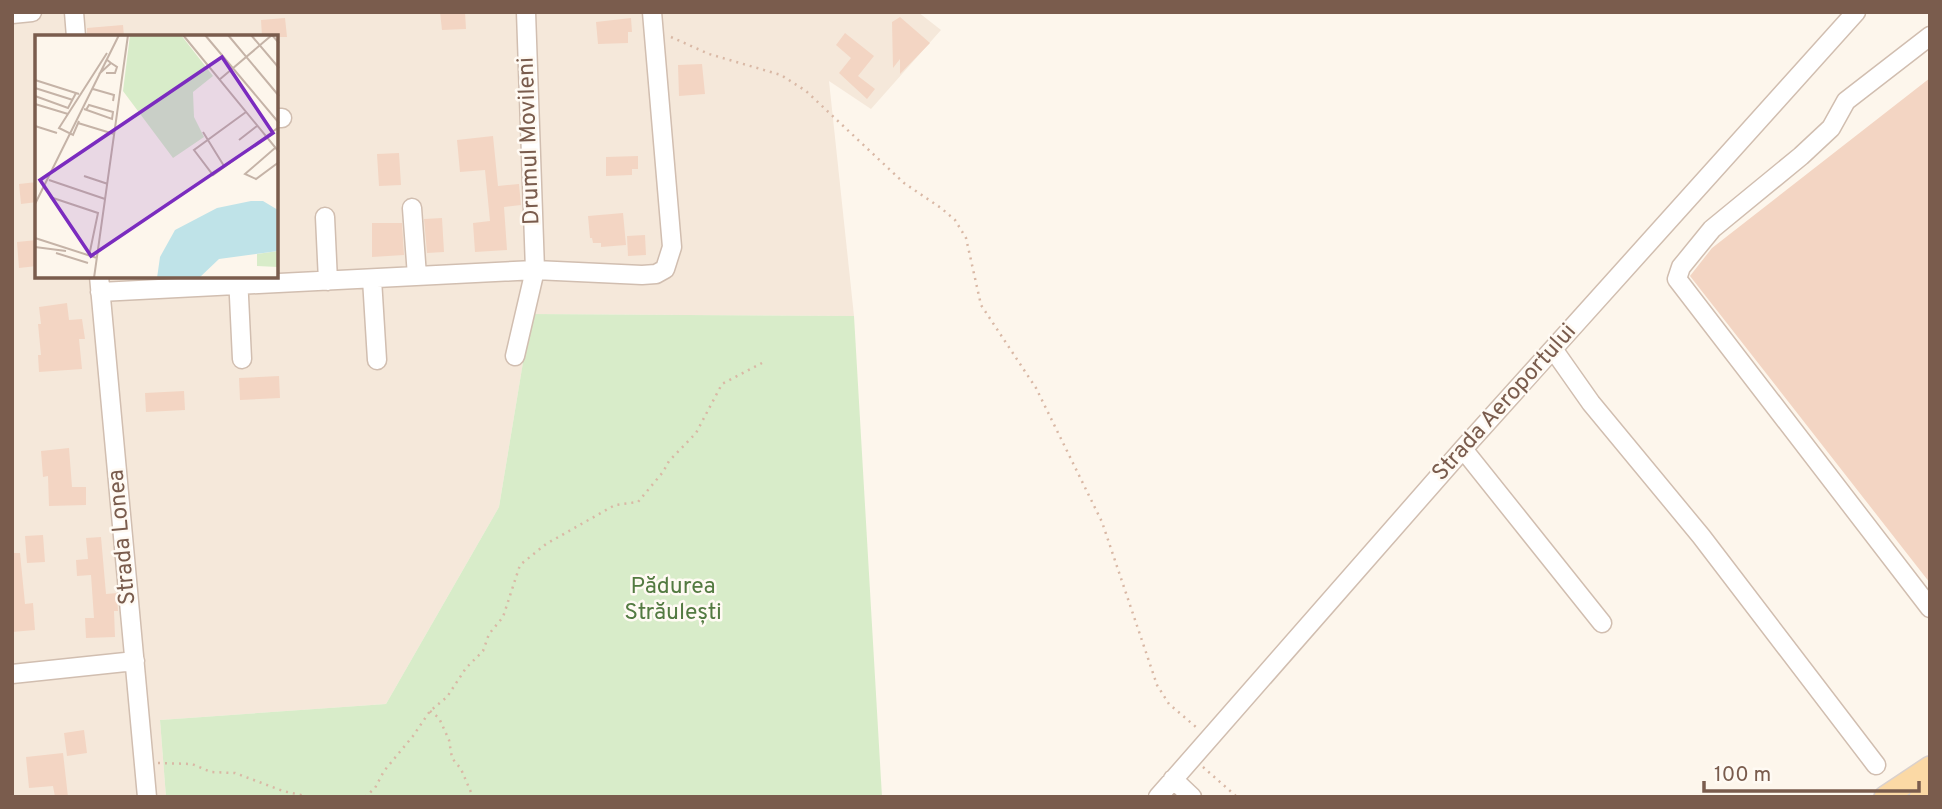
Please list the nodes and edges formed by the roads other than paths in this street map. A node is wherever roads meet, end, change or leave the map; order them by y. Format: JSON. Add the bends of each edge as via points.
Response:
{"nodes":[{"id":1,"x":32,"y":12,"type":"edge"},
{"id":2,"x":74,"y":12,"type":"edge"},
{"id":3,"x":526,"y":12,"type":"edge"},
{"id":4,"x":1856,"y":12,"type":"edge"},
{"id":5,"x":12,"y":14,"type":"edge"},
{"id":6,"x":653,"y":18,"type":"edge"},
{"id":7,"x":76,"y":35,"type":"edge"},
{"id":8,"x":1930,"y":36,"type":"edge"},
{"id":9,"x":412,"y":208,"type":"dead end"},
{"id":10,"x":325,"y":217,"type":"dead end"},
{"id":11,"x":535,"y":270,"type":"junction"},
{"id":12,"x":417,"y":276,"type":"junction"},
{"id":13,"x":372,"y":279,"type":"junction"},
{"id":14,"x":238,"y":281,"type":"edge"},
{"id":15,"x":328,"y":281,"type":"junction"},
{"id":16,"x":99,"y":284,"type":"edge"},
{"id":17,"x":1553,"y":349,"type":"junction"},
{"id":18,"x":516,"y":356,"type":"dead end"},
{"id":19,"x":242,"y":359,"type":"dead end"},
{"id":20,"x":377,"y":360,"type":"dead end"},
{"id":21,"x":1462,"y":449,"type":"junction"},
{"id":22,"x":1930,"y":608,"type":"edge"},
{"id":23,"x":1602,"y":623,"type":"dead end"},
{"id":24,"x":135,"y":661,"type":"junction"},
{"id":25,"x":12,"y":674,"type":"edge"},
{"id":26,"x":1876,"y":765,"type":"dead end"},
{"id":27,"x":1930,"y":767,"type":"edge"},
{"id":28,"x":1173,"y":779,"type":"junction"},
{"id":29,"x":1930,"y":790,"type":"edge"},
{"id":30,"x":147,"y":797,"type":"edge"},
{"id":31,"x":1158,"y":797,"type":"edge"},
{"id":32,"x":1192,"y":797,"type":"edge"},
{"id":33,"x":1885,"y":797,"type":"edge"},
{"id":34,"x":1920,"y":797,"type":"edge"}],
"edges":[{"from":1,"to":5,"type":"street"},
{"from":2,"to":7,"type":"street"},
{"from":3,"to":11,"type":"street","name":"Drumul Movileni"},
{"from":4,"to":17,"type":"street","name":"Strada Aeroportului"},
{"from":6,"to":11,"type":"street","via":[[670,260],[665,270],[656,274]]},
{"from":8,"to":22,"type":"street","via":[[1846,101],[1831,128],[1712,229],[1681,267],[1677,279]]},
{"from":9,"to":12,"type":"street"},
{"from":10,"to":15,"type":"street"},
{"from":11,"to":12,"type":"street"},
{"from":11,"to":18,"type":"street","name":"Drumul Movileni"},
{"from":12,"to":13,"type":"street"},
{"from":13,"to":15,"type":"street"},
{"from":13,"to":20,"type":"street"},
{"from":14,"to":15,"type":"street"},
{"from":14,"to":16,"type":"street"},
{"from":14,"to":19,"type":"street"},
{"from":16,"to":24,"type":"street","name":"Strada Lonea"},
{"from":17,"to":21,"type":"street","name":"Strada Aeroportului"},
{"from":17,"to":26,"type":"street"},
{"from":21,"to":23,"type":"street"},
{"from":21,"to":28,"type":"street","name":"Strada Aeroportului"},
{"from":24,"to":25,"type":"street"},
{"from":24,"to":30,"type":"street","name":"Strada Lonea"},
{"from":27,"to":33,"type":"main road"},
{"from":28,"to":31,"type":"street","name":"Strada Aeroportului"},
{"from":28,"to":32,"type":"street"},
{"from":29,"to":34,"type":"main road"}]}
